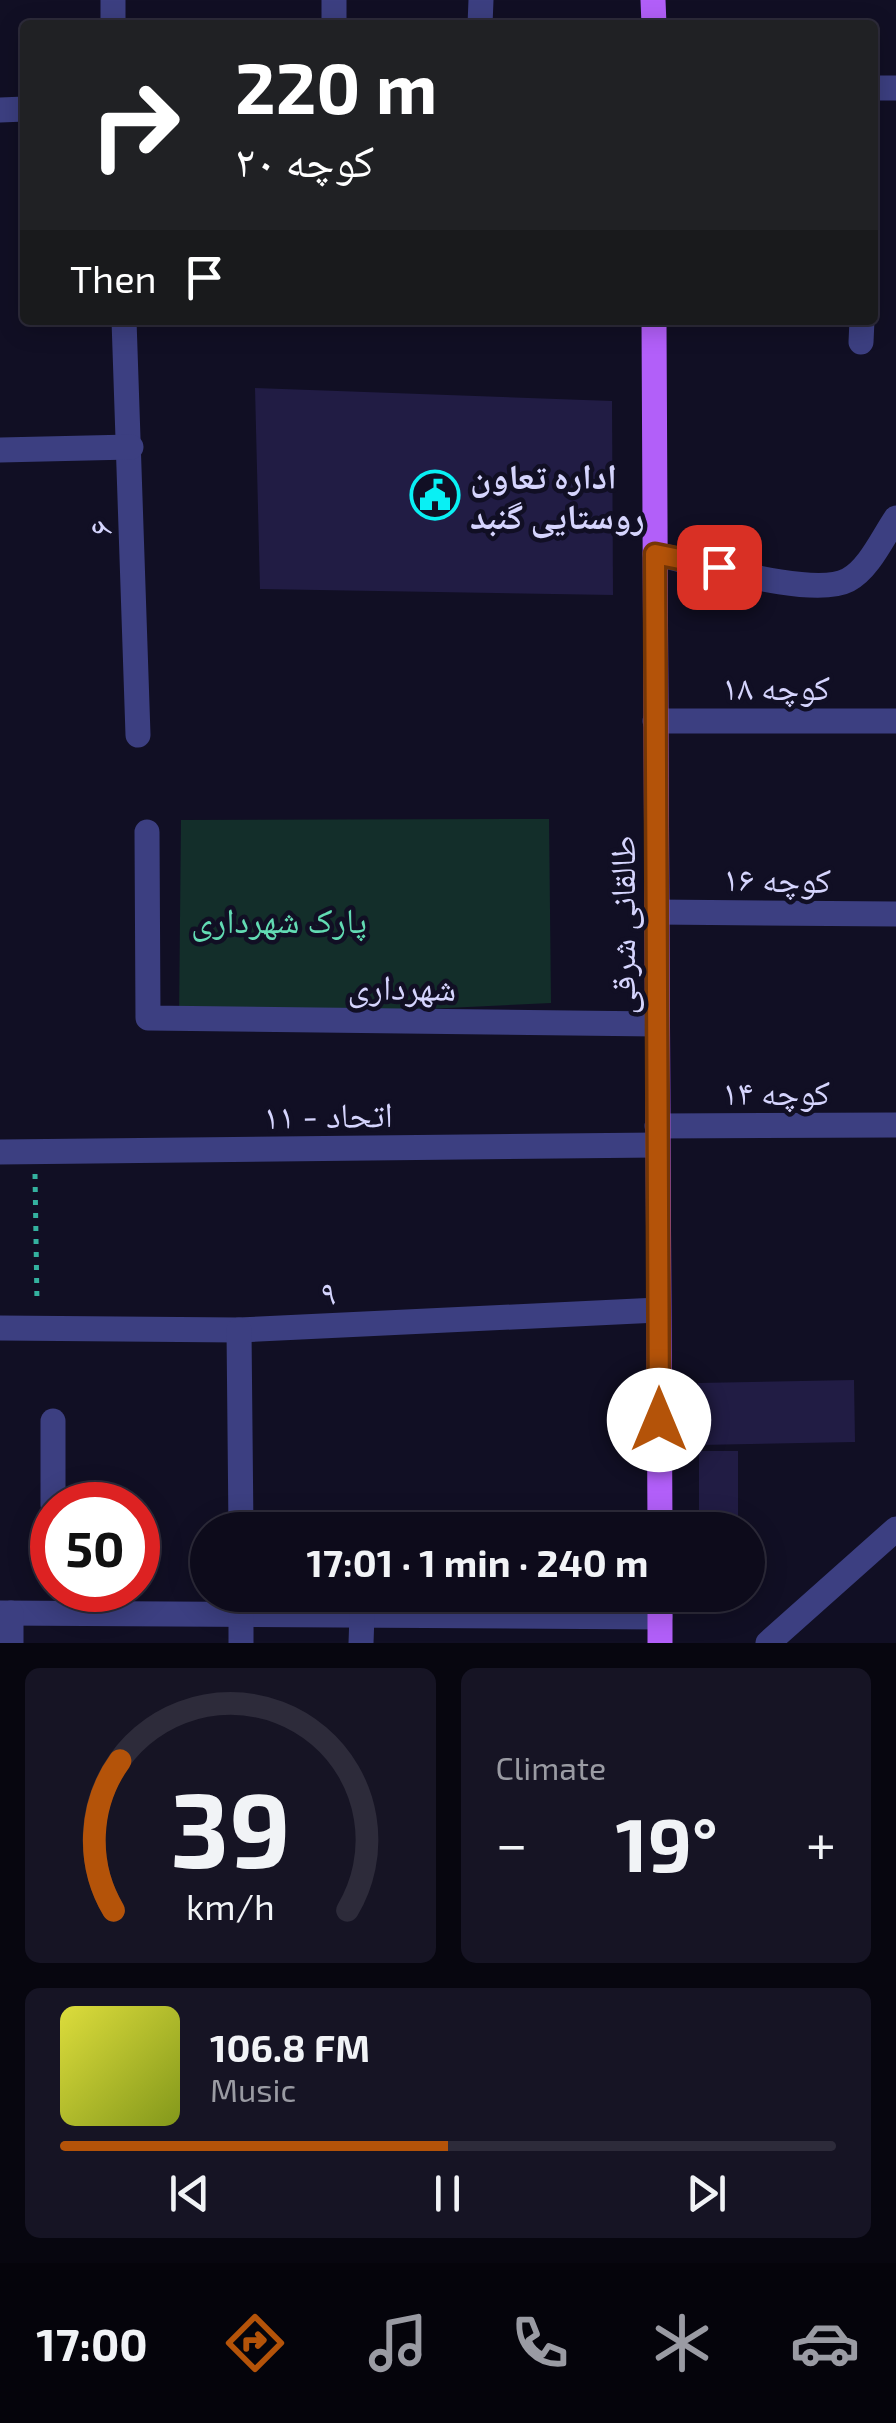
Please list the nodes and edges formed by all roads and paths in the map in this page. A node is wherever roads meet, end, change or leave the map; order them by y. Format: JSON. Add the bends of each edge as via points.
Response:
{"nodes":[{"id":1,"x":124,"y":325,"type":"edge"},
{"id":2,"x":654,"y":325,"type":"edge"},
{"id":3,"x":131,"y":447,"type":"junction"},
{"id":4,"x":0,"y":450,"type":"edge"},
{"id":5,"x":896,"y":518,"type":"edge"},
{"id":6,"x":655,"y":554,"type":"junction"},
{"id":7,"x":656,"y":721,"type":"junction"},
{"id":8,"x":896,"y":721,"type":"edge"},
{"id":9,"x":138,"y":735,"type":"dead end"},
{"id":10,"x":147,"y":832,"type":"dead end"},
{"id":11,"x":656,"y":912,"type":"junction"},
{"id":12,"x":896,"y":914,"type":"edge"},
{"id":13,"x":656,"y":1024,"type":"junction"},
{"id":14,"x":896,"y":1125,"type":"edge"},
{"id":15,"x":657,"y":1136,"type":"junction"},
{"id":16,"x":0,"y":1152,"type":"edge"},
{"id":17,"x":35,"y":1152,"type":"junction"},
{"id":18,"x":658,"y":1310,"type":"junction"},
{"id":19,"x":0,"y":1328,"type":"edge"},
{"id":20,"x":37,"y":1329,"type":"junction"},
{"id":21,"x":240,"y":1330,"type":"junction"},
{"id":22,"x":53,"y":1422,"type":"dead end"},
{"id":23,"x":53,"y":1482,"type":"edge"},
{"id":24,"x":241,"y":1512,"type":"edge"},
{"id":25,"x":660,"y":1512,"type":"edge"},
{"id":26,"x":896,"y":1529,"type":"edge"},
{"id":27,"x":160,"y":1604,"type":"edge"},
{"id":28,"x":190,"y":1604,"type":"edge"},
{"id":29,"x":30,"y":1607,"type":"edge"},
{"id":30,"x":242,"y":1612,"type":"edge"},
{"id":31,"x":326,"y":1612,"type":"edge"},
{"id":32,"x":5,"y":1613,"type":"edge"},
{"id":33,"x":362,"y":1615,"type":"junction"},
{"id":34,"x":660,"y":1618,"type":"edge"},
{"id":35,"x":773,"y":1641,"type":"edge"},
{"id":36,"x":11,"y":1643,"type":"edge"},
{"id":37,"x":242,"y":1643,"type":"edge"},
{"id":38,"x":360,"y":1643,"type":"edge"}],
"edges":[{"from":1,"to":3,"type":"street","name":"۶"},
{"from":2,"to":6,"type":"main road","name":"طالقانی شرقی"},
{"from":3,"to":4,"type":"street"},
{"from":3,"to":9,"type":"street","name":"۶"},
{"from":5,"to":6,"type":"street","via":[[847,581],[815,586]]},
{"from":6,"to":7,"type":"main road","name":"طالقانی شرقی"},
{"from":7,"to":8,"type":"street","name":"کوچه ۱۸"},
{"from":7,"to":11,"type":"main road","name":"طالقانی شرقی"},
{"from":10,"to":13,"type":"street","name":"شهرداری","via":[[148,1018]]},
{"from":11,"to":12,"type":"street","name":"کوچه ۱۶"},
{"from":11,"to":13,"type":"main road","name":"طالقانی شرقی"},
{"from":13,"to":15,"type":"main road","name":"طالقانی شرقی"},
{"from":14,"to":15,"type":"street","name":"کوچه ۱۴"},
{"from":15,"to":17,"type":"street","name":"اتحاد - ۱۱"},
{"from":15,"to":18,"type":"main road","name":"طالقانی شرقی"},
{"from":16,"to":17,"type":"street","name":"اتحاد - ۱۱"},
{"from":17,"to":20,"type":"path"},
{"from":18,"to":21,"type":"street","name":"۹"},
{"from":18,"to":25,"type":"main road","name":"طالقانی شرقی"},
{"from":19,"to":20,"type":"street","name":"۹"},
{"from":20,"to":21,"type":"street","name":"۹"},
{"from":21,"to":24,"type":"street"},
{"from":22,"to":23,"type":"street"},
{"from":26,"to":35,"type":"street"},
{"from":27,"to":28,"type":"street"},
{"from":29,"to":32,"type":"street"},
{"from":30,"to":37,"type":"street"},
{"from":31,"to":33,"type":"street"},
{"from":32,"to":36,"type":"street"},
{"from":33,"to":34,"type":"street"},
{"from":33,"to":38,"type":"street"}]}
